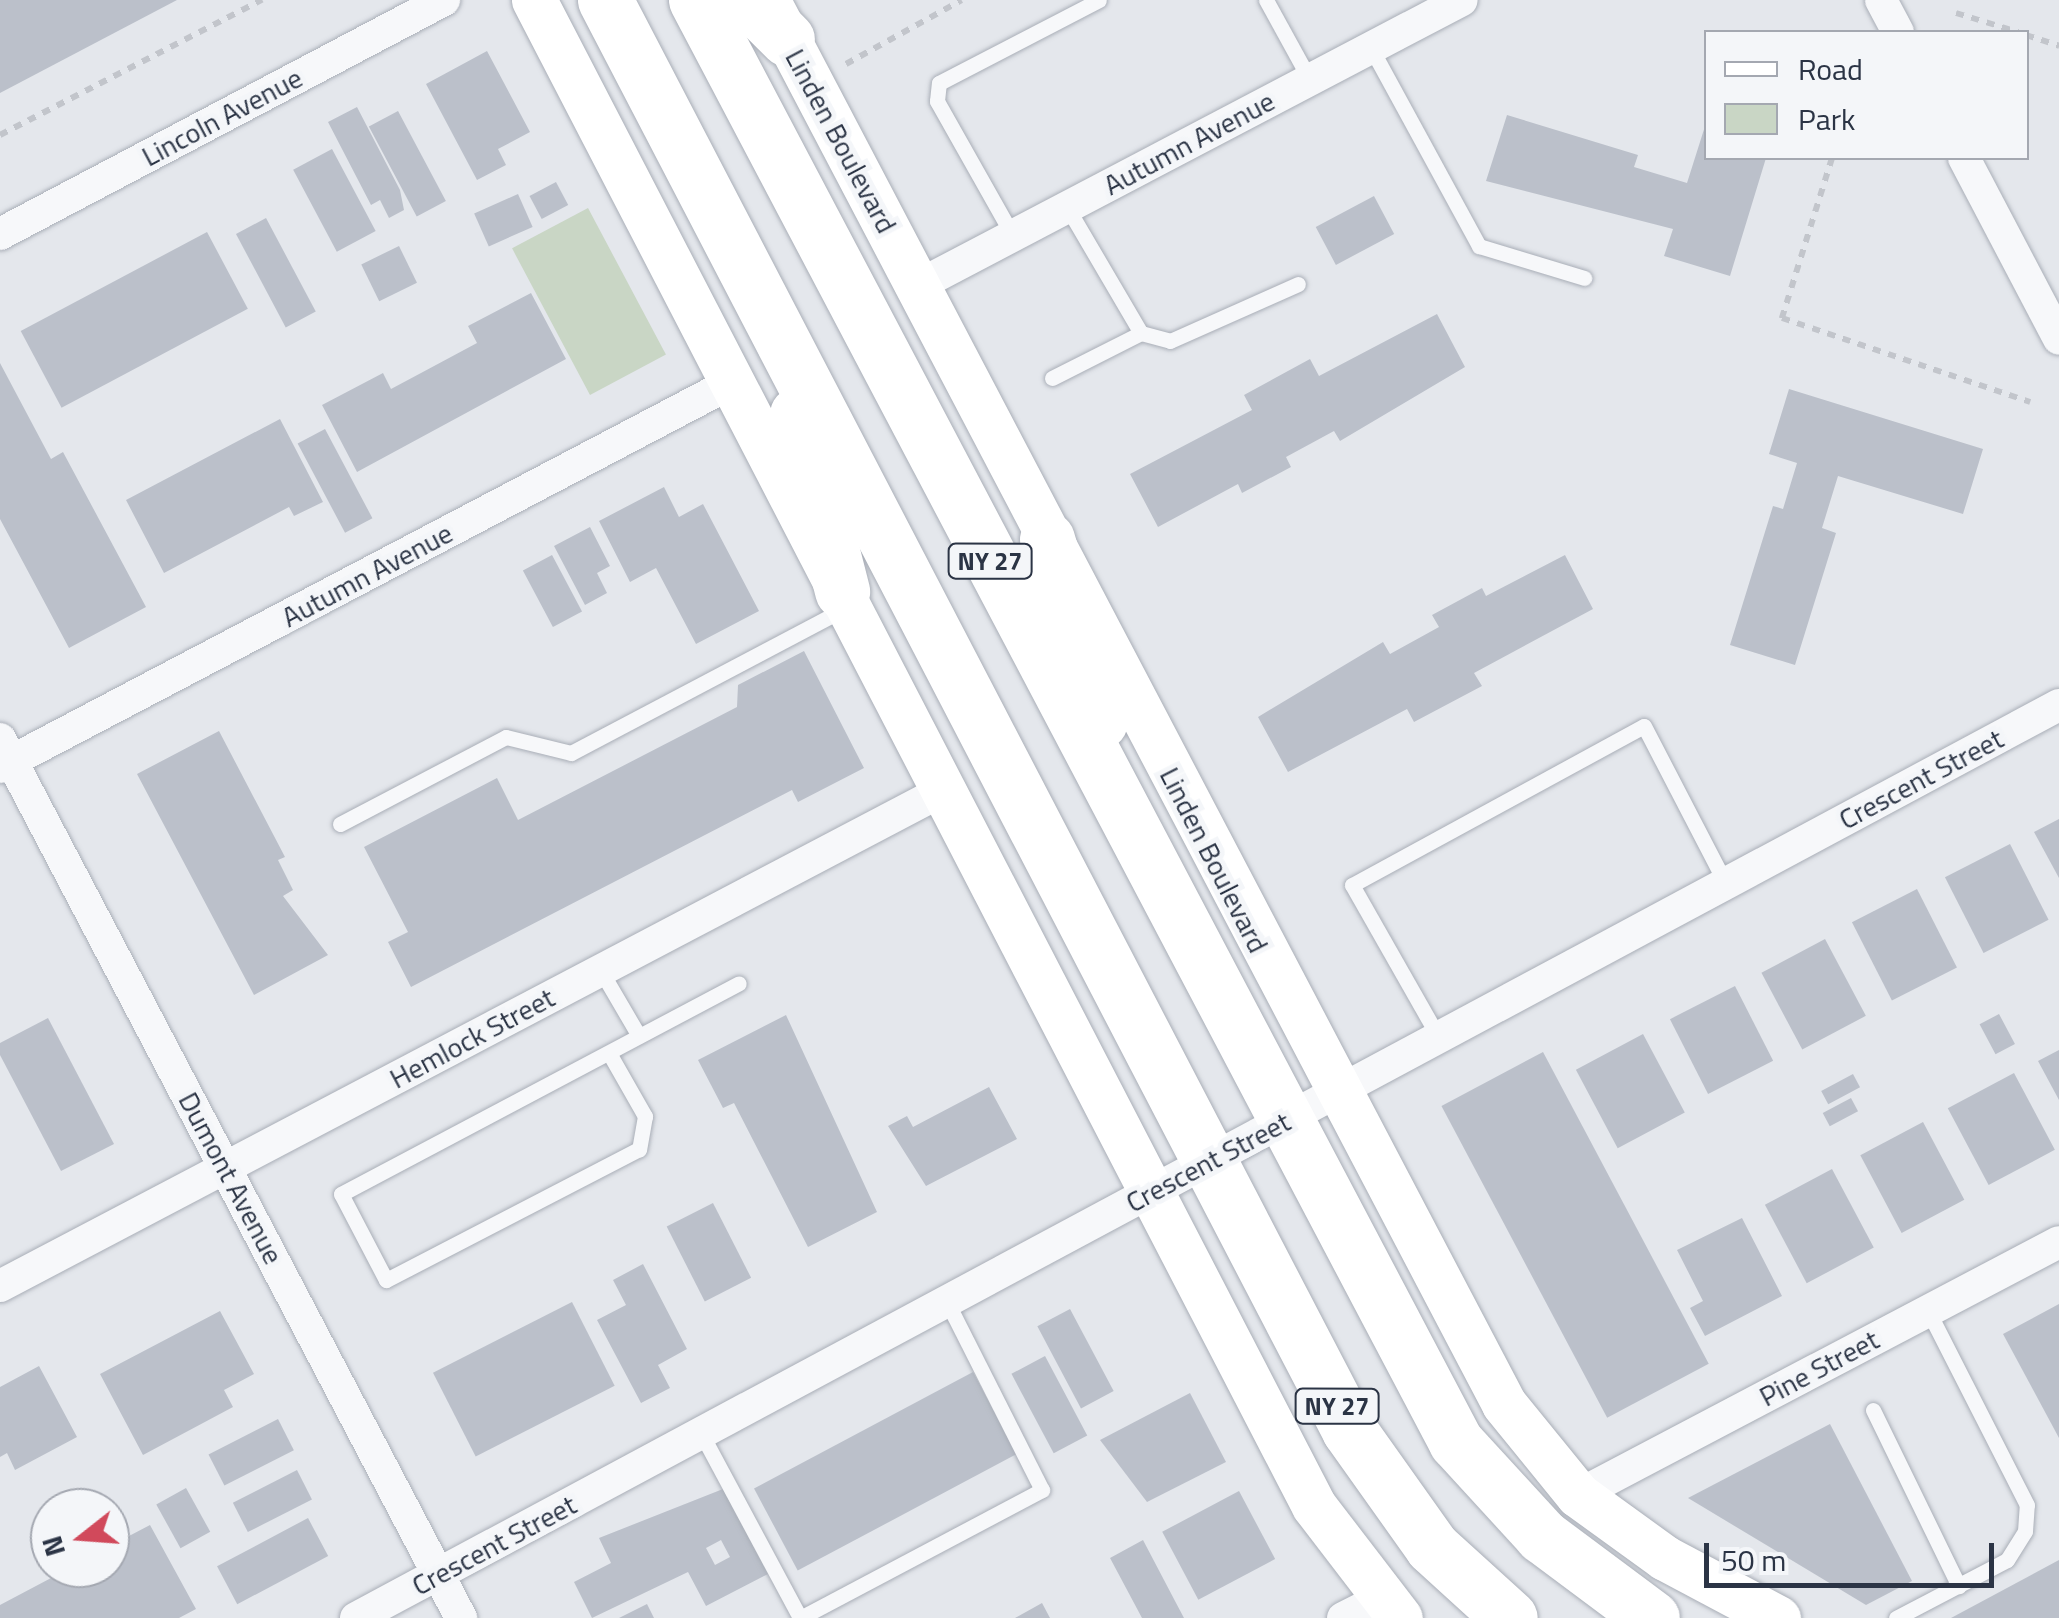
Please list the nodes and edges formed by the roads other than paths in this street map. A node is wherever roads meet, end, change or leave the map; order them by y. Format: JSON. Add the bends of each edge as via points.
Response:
{"nodes":[{"id":1,"x":534,"y":0,"type":"edge"},
{"id":2,"x":605,"y":0,"type":"edge"},
{"id":3,"x":696,"y":0,"type":"edge"},
{"id":4,"x":748,"y":0,"type":"edge"},
{"id":5,"x":1099,"y":0,"type":"edge"},
{"id":6,"x":1266,"y":0,"type":"edge"},
{"id":7,"x":1462,"y":0,"type":"edge"},
{"id":8,"x":1880,"y":0,"type":"edge"},
{"id":9,"x":436,"y":2,"type":"edge"},
{"id":10,"x":777,"y":19,"type":"edge"},
{"id":11,"x":1897,"y":30,"type":"edge"},
{"id":12,"x":1370,"y":48,"type":"junction"},
{"id":13,"x":1310,"y":80,"type":"junction"},
{"id":14,"x":1965,"y":160,"type":"edge"},
{"id":15,"x":1067,"y":208,"type":"junction"},
{"id":16,"x":0,"y":234,"type":"edge"},
{"id":17,"x":1013,"y":236,"type":"junction"},
{"id":18,"x":1584,"y":278,"type":"dead end"},
{"id":19,"x":1298,"y":284,"type":"dead end"},
{"id":20,"x":917,"y":286,"type":"junction"},
{"id":21,"x":774,"y":324,"type":"junction"},
{"id":22,"x":1141,"y":333,"type":"junction"},
{"id":23,"x":2059,"y":339,"type":"edge"},
{"id":24,"x":1052,"y":378,"type":"dead end"},
{"id":25,"x":734,"y":382,"type":"junction"},
{"id":26,"x":1047,"y":539,"type":"junction"},
{"id":27,"x":846,"y":598,"type":"junction"},
{"id":28,"x":2059,"y":705,"type":"edge"},
{"id":29,"x":4,"y":756,"type":"edge"},
{"id":30,"x":944,"y":790,"type":"junction"},
{"id":31,"x":340,"y":824,"type":"dead end"},
{"id":32,"x":1133,"y":835,"type":"junction"},
{"id":33,"x":1726,"y":884,"type":"junction"},
{"id":34,"x":601,"y":970,"type":"junction"},
{"id":35,"x":739,"y":983,"type":"dead end"},
{"id":36,"x":640,"y":1036,"type":"junction"},
{"id":37,"x":1439,"y":1038,"type":"junction"},
{"id":38,"x":610,"y":1052,"type":"junction"},
{"id":39,"x":1335,"y":1094,"type":"junction"},
{"id":40,"x":1282,"y":1122,"type":"junction"},
{"id":41,"x":1211,"y":1160,"type":"junction"},
{"id":42,"x":226,"y":1168,"type":"junction"},
{"id":43,"x":1152,"y":1192,"type":"junction"},
{"id":44,"x":2059,"y":1242,"type":"edge"},
{"id":45,"x":0,"y":1286,"type":"edge"},
{"id":46,"x":947,"y":1302,"type":"junction"},
{"id":47,"x":1928,"y":1311,"type":"junction"},
{"id":48,"x":1873,"y":1410,"type":"dead end"},
{"id":49,"x":701,"y":1433,"type":"junction"},
{"id":50,"x":1578,"y":1494,"type":"junction"},
{"id":51,"x":438,"y":1575,"type":"junction"},
{"id":52,"x":1959,"y":1586,"type":"junction"},
{"id":53,"x":1374,"y":1612,"type":"edge"},
{"id":54,"x":356,"y":1618,"type":"edge"},
{"id":55,"x":462,"y":1618,"type":"edge"},
{"id":56,"x":1510,"y":1618,"type":"edge"},
{"id":57,"x":1652,"y":1618,"type":"edge"},
{"id":58,"x":1778,"y":1618,"type":"edge"},
{"id":59,"x":1896,"y":1618,"type":"edge"}],
"edges":[{"from":1,"to":25,"type":"street"},
{"from":2,"to":21,"type":"highway","number":"NY 27"},
{"from":3,"to":32,"type":"highway","number":"NY 27"},
{"from":4,"to":10,"type":"highway"},
{"from":5,"to":17,"type":"lane","via":[[939,83],[938,101]]},
{"from":6,"to":13,"type":"lane"},
{"from":7,"to":12,"type":"street","name":"Autumn Avenue"},
{"from":8,"to":11,"type":"street"},
{"from":9,"to":16,"type":"street","name":"Lincoln Avenue"},
{"from":10,"to":20,"type":"street","name":"Linden Boulevard"},
{"from":12,"to":13,"type":"street","name":"Autumn Avenue"},
{"from":12,"to":18,"type":"lane","via":[[1479,246]]},
{"from":13,"to":15,"type":"street","name":"Autumn Avenue"},
{"from":14,"to":23,"type":"street"},
{"from":15,"to":17,"type":"street","name":"Autumn Avenue"},
{"from":15,"to":22,"type":"lane"},
{"from":17,"to":20,"type":"street","name":"Autumn Avenue"},
{"from":19,"to":22,"type":"lane","via":[[1170,342]]},
{"from":20,"to":26,"type":"street","name":"Linden Boulevard"},
{"from":21,"to":27,"type":"highway"},
{"from":21,"to":41,"type":"highway","number":"NY 27"},
{"from":22,"to":24,"type":"lane"},
{"from":25,"to":27,"type":"street"},
{"from":25,"to":29,"type":"street","name":"Autumn Avenue"},
{"from":26,"to":32,"type":"highway"},
{"from":26,"to":39,"type":"street","name":"Linden Boulevard"},
{"from":27,"to":30,"type":"street"},
{"from":27,"to":31,"type":"lane","via":[[571,753],[506,737]]},
{"from":28,"to":33,"type":"street","name":"Crescent Street"},
{"from":29,"to":42,"type":"street","name":"Dumont Avenue"},
{"from":30,"to":34,"type":"street","name":"Hemlock Street"},
{"from":30,"to":43,"type":"street"},
{"from":32,"to":40,"type":"highway","number":"NY 27"},
{"from":33,"to":37,"type":"street","name":"Crescent Street"},
{"from":33,"to":37,"type":"lane","via":[[1644,726],[1352,886]]},
{"from":34,"to":36,"type":"lane"},
{"from":34,"to":42,"type":"street","name":"Hemlock Street"},
{"from":35,"to":36,"type":"lane"},
{"from":36,"to":38,"type":"lane"},
{"from":37,"to":39,"type":"street","name":"Crescent Street"},
{"from":38,"to":38,"type":"lane","via":[[340,1194],[386,1280],[639,1149],[645,1116]]},
{"from":39,"to":40,"type":"street","name":"Crescent Street"},
{"from":39,"to":50,"type":"street","name":"Linden Boulevard","via":[[1504,1404]]},
{"from":40,"to":41,"type":"street","name":"Crescent Street"},
{"from":40,"to":57,"type":"highway","number":"NY 27","via":[[1456,1442],[1542,1536]]},
{"from":41,"to":43,"type":"street","name":"Crescent Street"},
{"from":41,"to":56,"type":"highway","number":"NY 27","via":[[1393,1500]]},
{"from":42,"to":45,"type":"street","name":"Hemlock Street"},
{"from":42,"to":51,"type":"street","name":"Dumont Avenue"},
{"from":43,"to":46,"type":"street","name":"Crescent Street"},
{"from":43,"to":53,"type":"street"},
{"from":44,"to":47,"type":"street","name":"Pine Street"},
{"from":46,"to":49,"type":"street","name":"Crescent Street"},
{"from":46,"to":49,"type":"lane","via":[[1042,1490],[800,1618]]},
{"from":47,"to":50,"type":"street","name":"Pine Street"},
{"from":47,"to":52,"type":"lane","via":[[2027,1505],[2007,1560]]},
{"from":48,"to":52,"type":"lane"},
{"from":49,"to":51,"type":"street","name":"Crescent Street"},
{"from":50,"to":58,"type":"street","name":"Linden Boulevard","via":[[1665,1558]]},
{"from":51,"to":54,"type":"street","name":"Crescent Street"},
{"from":51,"to":55,"type":"street","name":"Dumont Avenue"},
{"from":52,"to":59,"type":"lane"}]}
